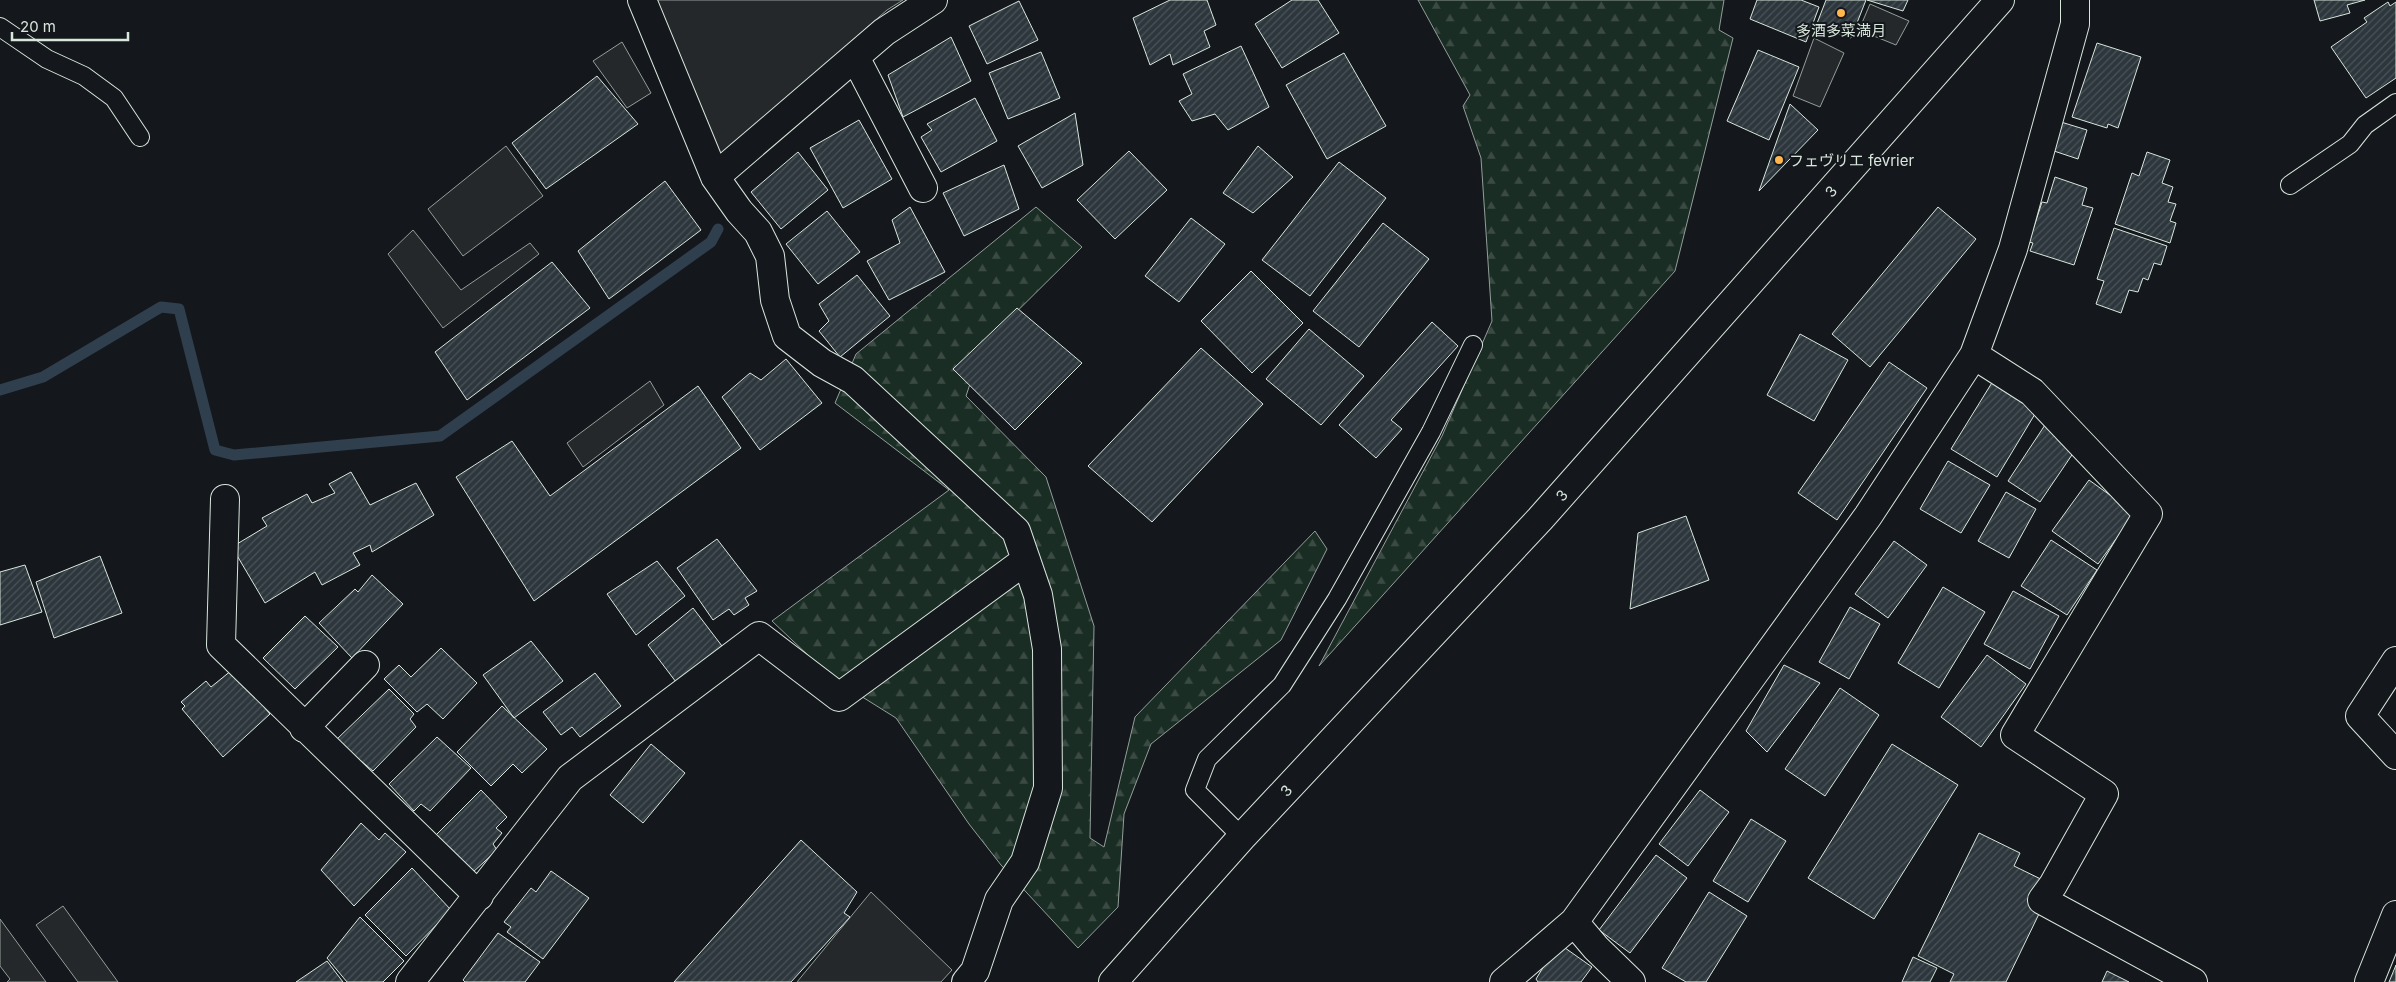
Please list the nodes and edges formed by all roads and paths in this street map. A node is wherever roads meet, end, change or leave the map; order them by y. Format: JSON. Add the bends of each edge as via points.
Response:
{"nodes":[{"id":1,"x":642,"y":0,"type":"edge"},
{"id":2,"x":933,"y":0,"type":"edge"},
{"id":3,"x":2000,"y":0,"type":"edge"},
{"id":4,"x":2075,"y":0,"type":"edge"},
{"id":5,"x":0,"y":27,"type":"edge"},
{"id":6,"x":855,"y":57,"type":"junction"},
{"id":7,"x":2396,"y":103,"type":"edge"},
{"id":8,"x":140,"y":137,"type":"dead end"},
{"id":9,"x":715,"y":177,"type":"junction"},
{"id":10,"x":2290,"y":185,"type":"dead end"},
{"id":11,"x":923,"y":188,"type":"dead end"},
{"id":12,"x":1472,"y":345,"type":"dead end"},
{"id":13,"x":1974,"y":355,"type":"junction"},
{"id":14,"x":225,"y":499,"type":"dead end"},
{"id":15,"x":1026,"y":560,"type":"junction"},
{"id":16,"x":2396,"y":661,"type":"edge"},
{"id":17,"x":365,"y":665,"type":"dead end"},
{"id":18,"x":304,"y":728,"type":"junction"},
{"id":19,"x":2396,"y":755,"type":"edge"},
{"id":20,"x":1242,"y":837,"type":"junction"},
{"id":21,"x":479,"y":896,"type":"junction"},
{"id":22,"x":2396,"y":915,"type":"edge"},
{"id":23,"x":1574,"y":922,"type":"junction"},
{"id":24,"x":410,"y":982,"type":"edge"},
{"id":25,"x":966,"y":982,"type":"edge"},
{"id":26,"x":1113,"y":982,"type":"edge"},
{"id":27,"x":1504,"y":982,"type":"edge"},
{"id":28,"x":1631,"y":982,"type":"edge"},
{"id":29,"x":2193,"y":982,"type":"edge"},
{"id":30,"x":2369,"y":982,"type":"edge"}],
"edges":[{"from":1,"to":9,"type":"street"},
{"from":2,"to":6,"type":"street","via":[[884,32]]},
{"from":3,"to":20,"type":"street","name":"3","via":[[1540,519]]},
{"from":4,"to":13,"type":"street","via":[[2075,24],[2013,249]]},
{"from":5,"to":8,"type":"lane","via":[[47,59],[84,76],[114,98]]},
{"from":6,"to":9,"type":"street"},
{"from":6,"to":11,"type":"street"},
{"from":7,"to":10,"type":"lane","via":[[2365,124],[2350,144]]},
{"from":9,"to":15,"type":"street","via":[[758,232],[770,256],[776,300],[787,336],[822,364],[854,380],[1016,531]]},
{"from":12,"to":20,"type":"lane","via":[[1431,432],[1328,615],[1282,685],[1208,759],[1195,790]]},
{"from":13,"to":23,"type":"street","via":[[1868,516]]},
{"from":13,"to":29,"type":"street","via":[[2032,392],[2148,514],[2015,735],[2104,794],[2042,900]]},
{"from":14,"to":18,"type":"street","via":[[221,646]]},
{"from":15,"to":21,"type":"street","via":[[839,697],[759,636],[570,778]]},
{"from":15,"to":25,"type":"street","via":[[1038,595],[1047,649],[1048,788],[1025,862],[999,900],[975,971]]},
{"from":16,"to":19,"type":"street","via":[[2360,716]]},
{"from":17,"to":18,"type":"street"},
{"from":18,"to":21,"type":"street"},
{"from":20,"to":26,"type":"street","name":"3"},
{"from":21,"to":24,"type":"street"},
{"from":22,"to":30,"type":"street"},
{"from":23,"to":27,"type":"street"},
{"from":23,"to":28,"type":"street"}]}
